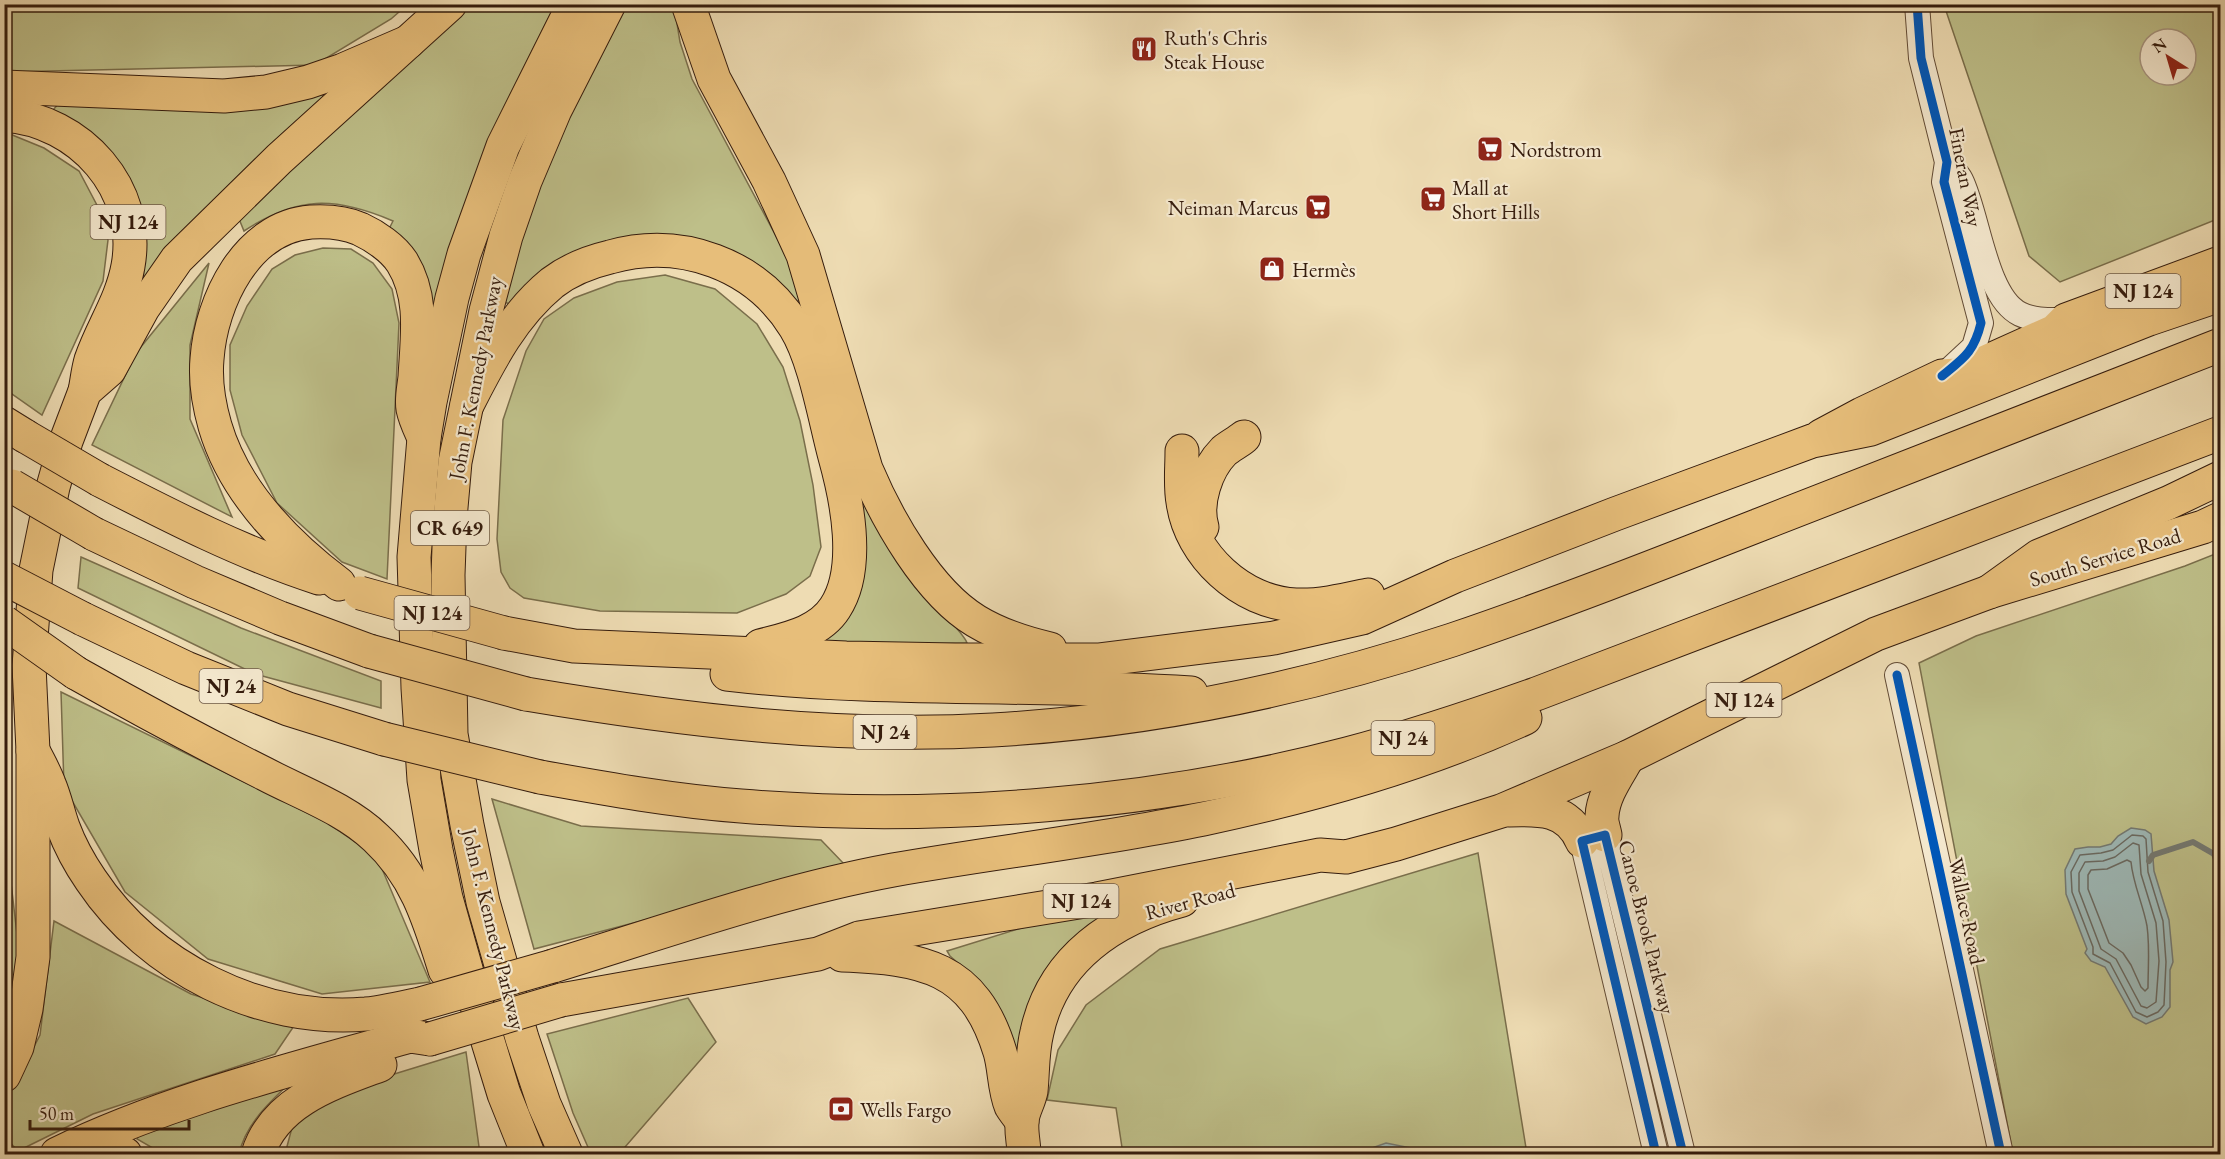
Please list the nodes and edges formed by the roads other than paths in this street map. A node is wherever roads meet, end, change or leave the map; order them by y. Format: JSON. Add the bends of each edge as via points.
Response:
{"nodes":[{"id":1,"x":450,"y":4,"type":"edge"},
{"id":2,"x":574,"y":4,"type":"edge"},
{"id":3,"x":609,"y":4,"type":"edge"},
{"id":4,"x":1917,"y":4,"type":"edge"},
{"id":5,"x":699,"y":14,"type":"edge"},
{"id":6,"x":408,"y":42,"type":"junction"},
{"id":7,"x":4,"y":87,"type":"edge"},
{"id":8,"x":4,"y":114,"type":"edge"},
{"id":9,"x":1947,"y":162,"type":"junction"},
{"id":10,"x":2220,"y":263,"type":"edge"},
{"id":11,"x":2220,"y":295,"type":"edge"},
{"id":12,"x":2066,"y":320,"type":"junction"},
{"id":13,"x":2220,"y":345,"type":"edge"},
{"id":14,"x":1942,"y":376,"type":"junction"},
{"id":15,"x":85,"y":391,"type":"junction"},
{"id":16,"x":466,"y":405,"type":"junction"},
{"id":17,"x":15,"y":429,"type":"edge"},
{"id":18,"x":2220,"y":433,"type":"edge"},
{"id":19,"x":424,"y":438,"type":"junction"},
{"id":20,"x":1244,"y":438,"type":"dead end"},
{"id":21,"x":1812,"y":441,"type":"junction"},
{"id":22,"x":1182,"y":451,"type":"dead end"},
{"id":23,"x":2220,"y":478,"type":"edge"},
{"id":24,"x":8,"y":484,"type":"edge"},
{"id":25,"x":2220,"y":519,"type":"edge"},
{"id":26,"x":1212,"y":561,"type":"junction"},
{"id":27,"x":1455,"y":576,"type":"junction"},
{"id":28,"x":4,"y":578,"type":"edge"},
{"id":29,"x":349,"y":589,"type":"junction"},
{"id":30,"x":1989,"y":592,"type":"junction"},
{"id":31,"x":1751,"y":611,"type":"junction"},
{"id":32,"x":4,"y":622,"type":"edge"},
{"id":33,"x":574,"y":646,"type":"junction"},
{"id":34,"x":736,"y":653,"type":"junction"},
{"id":35,"x":1098,"y":660,"type":"junction"},
{"id":36,"x":1897,"y":675,"type":"dead end"},
{"id":37,"x":1243,"y":696,"type":"junction"},
{"id":38,"x":33,"y":751,"type":"junction"},
{"id":39,"x":1628,"y":758,"type":"junction"},
{"id":40,"x":1501,"y":811,"type":"junction"},
{"id":41,"x":1594,"y":838,"type":"junction"},
{"id":42,"x":1346,"y":857,"type":"junction"},
{"id":43,"x":818,"y":954,"type":"junction"},
{"id":44,"x":470,"y":982,"type":"junction"},
{"id":45,"x":430,"y":1039,"type":"junction"},
{"id":46,"x":4,"y":1075,"type":"edge"},
{"id":47,"x":504,"y":1094,"type":"junction"},
{"id":48,"x":1022,"y":1121,"type":"junction"},
{"id":49,"x":59,"y":1153,"type":"edge"},
{"id":50,"x":125,"y":1155,"type":"edge"},
{"id":51,"x":258,"y":1155,"type":"edge"},
{"id":52,"x":506,"y":1155,"type":"edge"},
{"id":53,"x":528,"y":1155,"type":"edge"},
{"id":54,"x":566,"y":1155,"type":"edge"},
{"id":55,"x":1024,"y":1155,"type":"edge"},
{"id":56,"x":1656,"y":1155,"type":"edge"},
{"id":57,"x":1683,"y":1155,"type":"edge"},
{"id":58,"x":2001,"y":1155,"type":"edge"}],
"edges":[{"from":1,"to":6,"type":"main road"},
{"from":2,"to":19,"type":"main road","name":"John F. Kennedy Parkway","number":"CR 649","via":[[515,120],[478,212],[452,298]]},
{"from":3,"to":16,"type":"main road","name":"John F. Kennedy Parkway","number":"CR 649","via":[[555,110],[521,192],[486,311]]},
{"from":4,"to":9,"type":"street","name":"Fineran Way","via":[[1922,58]]},
{"from":5,"to":35,"type":"main road","via":[[714,79],[769,181],[803,255],[866,469],[915,559],[960,609],[989,628],[1033,645]]},
{"from":6,"to":7,"type":"main road","via":[[334,73],[266,92],[224,96]]},
{"from":6,"to":15,"type":"main road","via":[[279,159],[177,259],[143,308],[109,370]]},
{"from":8,"to":15,"type":"main road","number":"NJ 124","via":[[56,127],[83,146],[103,166],[126,209],[128,265],[121,293],[91,360]]},
{"from":9,"to":12,"type":"street","name":"Fineran Way","via":[[1961,179],[1989,269],[2008,306],[2020,315],[2038,320]]},
{"from":9,"to":14,"type":"street","name":"Fineran Way","via":[[1944,182],[1981,323],[1974,347]]},
{"from":10,"to":12,"type":"main road","number":"NJ 124"},
{"from":11,"to":21,"type":"main road","via":[[2149,319],[1871,429]]},
{"from":12,"to":14,"type":"main road","number":"NJ 124","via":[[2055,332],[1958,375]]},
{"from":13,"to":37,"type":"main road","number":"NJ 24","via":[[1452,640],[1357,669]]},
{"from":14,"to":21,"type":"main road","number":"NJ 124"},
{"from":15,"to":38,"type":"main road","number":"NJ 124","via":[[52,487],[36,570],[29,666]]},
{"from":16,"to":34,"type":"main road","via":[[497,346],[525,310],[553,283],[576,268],[623,253],[677,251],[731,267],[770,296],[796,329],[810,359],[842,482],[848,537],[847,577],[834,610],[809,631]]},
{"from":16,"to":54,"type":"main road","name":"John F. Kennedy Parkway","number":"CR 649","via":[[450,519],[451,734],[483,902],[522,1038]]},
{"from":17,"to":29,"type":"main road","number":"NJ 124","bridge":true,"via":[[149,505],[288,568]]},
{"from":18,"to":31,"type":"main road","number":"NJ 24"},
{"from":19,"to":29,"type":"main road","via":[[412,407],[418,307],[410,276],[401,260],[370,233],[336,222],[285,228],[261,243],[226,287],[216,313],[207,358],[210,405],[226,457],[240,480],[288,542]]},
{"from":19,"to":44,"type":"main road","name":"John F. Kennedy Parkway","number":"CR 649","via":[[414,557],[424,780],[446,898]]},
{"from":20,"to":26,"type":"main road","via":[[1224,452],[1202,492],[1200,519]]},
{"from":21,"to":27,"type":"main road","number":"NJ 124"},
{"from":22,"to":26,"type":"main road","via":[[1187,519]]},
{"from":23,"to":30,"type":"main road","via":[[2039,556]]},
{"from":24,"to":37,"type":"main road","number":"NJ 24","bridge":true,"via":[[94,534],[280,618],[369,651],[526,694],[670,717],[837,732],[998,729],[1152,712]]},
{"from":25,"to":30,"type":"main road","name":"South Service Road","number":"NJ 124"},
{"from":26,"to":27,"type":"main road","via":[[1248,592],[1264,600],[1295,606],[1333,603]]},
{"from":27,"to":35,"type":"main road","number":"NJ 124","via":[[1362,618],[1274,638]]},
{"from":28,"to":31,"type":"main road","number":"NJ 24","bridge":true,"via":[[186,668],[277,705],[384,739],[540,777],[637,794],[742,806],[861,811],[989,809],[1106,799],[1225,780],[1344,754],[1536,694]]},
{"from":29,"to":33,"type":"main road","number":"NJ 124","bridge":true,"via":[[504,633]]},
{"from":30,"to":39,"type":"main road","number":"NJ 124","via":[[1876,634]]},
{"from":31,"to":38,"type":"main road","bridge":true,"via":[[1474,741],[1306,795],[1201,819],[891,871],[800,891],[420,1004],[365,1014],[274,1006],[220,988],[169,959],[124,920],[91,880],[70,843]]},
{"from":32,"to":44,"type":"main road","bridge":true,"via":[[75,673],[152,717],[335,810],[375,837],[419,894],[445,970]]},
{"from":33,"to":34,"type":"main road","number":"NJ 124"},
{"from":33,"to":37,"type":"main road","via":[[612,662],[852,684],[1132,689]]},
{"from":34,"to":35,"type":"main road","number":"NJ 124"},
{"from":36,"to":58,"type":"street","name":"Wallace Road"},
{"from":38,"to":46,"type":"main road","number":"NJ 124","via":[[33,957],[17,1047]]},
{"from":39,"to":40,"type":"main road","number":"NJ 124"},
{"from":39,"to":41,"type":"main road","via":[[1611,785]]},
{"from":40,"to":41,"type":"main road","via":[[1540,808]]},
{"from":40,"to":42,"type":"main road","number":"NJ 124"},
{"from":41,"to":56,"type":"street","name":"Canoe Brook Parkway"},
{"from":41,"to":57,"type":"street","name":"Canoe Brook Parkway"},
{"from":42,"to":43,"type":"main road","number":"NJ 124","via":[[1320,855],[1097,899],[859,938]]},
{"from":42,"to":48,"type":"main road","name":"River Road","via":[[1324,870],[1196,896],[1142,913],[1115,926],[1083,951],[1054,986],[1044,1008]]},
{"from":43,"to":45,"type":"main road","number":"NJ 124","bridge":true,"via":[[561,1000]]},
{"from":43,"to":48,"type":"main road","name":"River Road","via":[[911,961],[951,978],[966,990],[986,1014],[1000,1053],[1011,1106]]},
{"from":44,"to":47,"type":"main road","name":"John F. Kennedy Parkway","number":"CR 649"},
{"from":45,"to":49,"type":"main road","number":"NJ 124","via":[[410,1036],[228,1089]]},
{"from":45,"to":51,"type":"main road","via":[[418,1051],[320,1088],[300,1100],[268,1132]]},
{"from":47,"to":52,"type":"main road"},
{"from":47,"to":53,"type":"main road","name":"John F. Kennedy Parkway","number":"CR 649"},
{"from":48,"to":55,"type":"main road","name":"River Road"},
{"from":49,"to":50,"type":"main road","via":[[95,1150]]}]}
